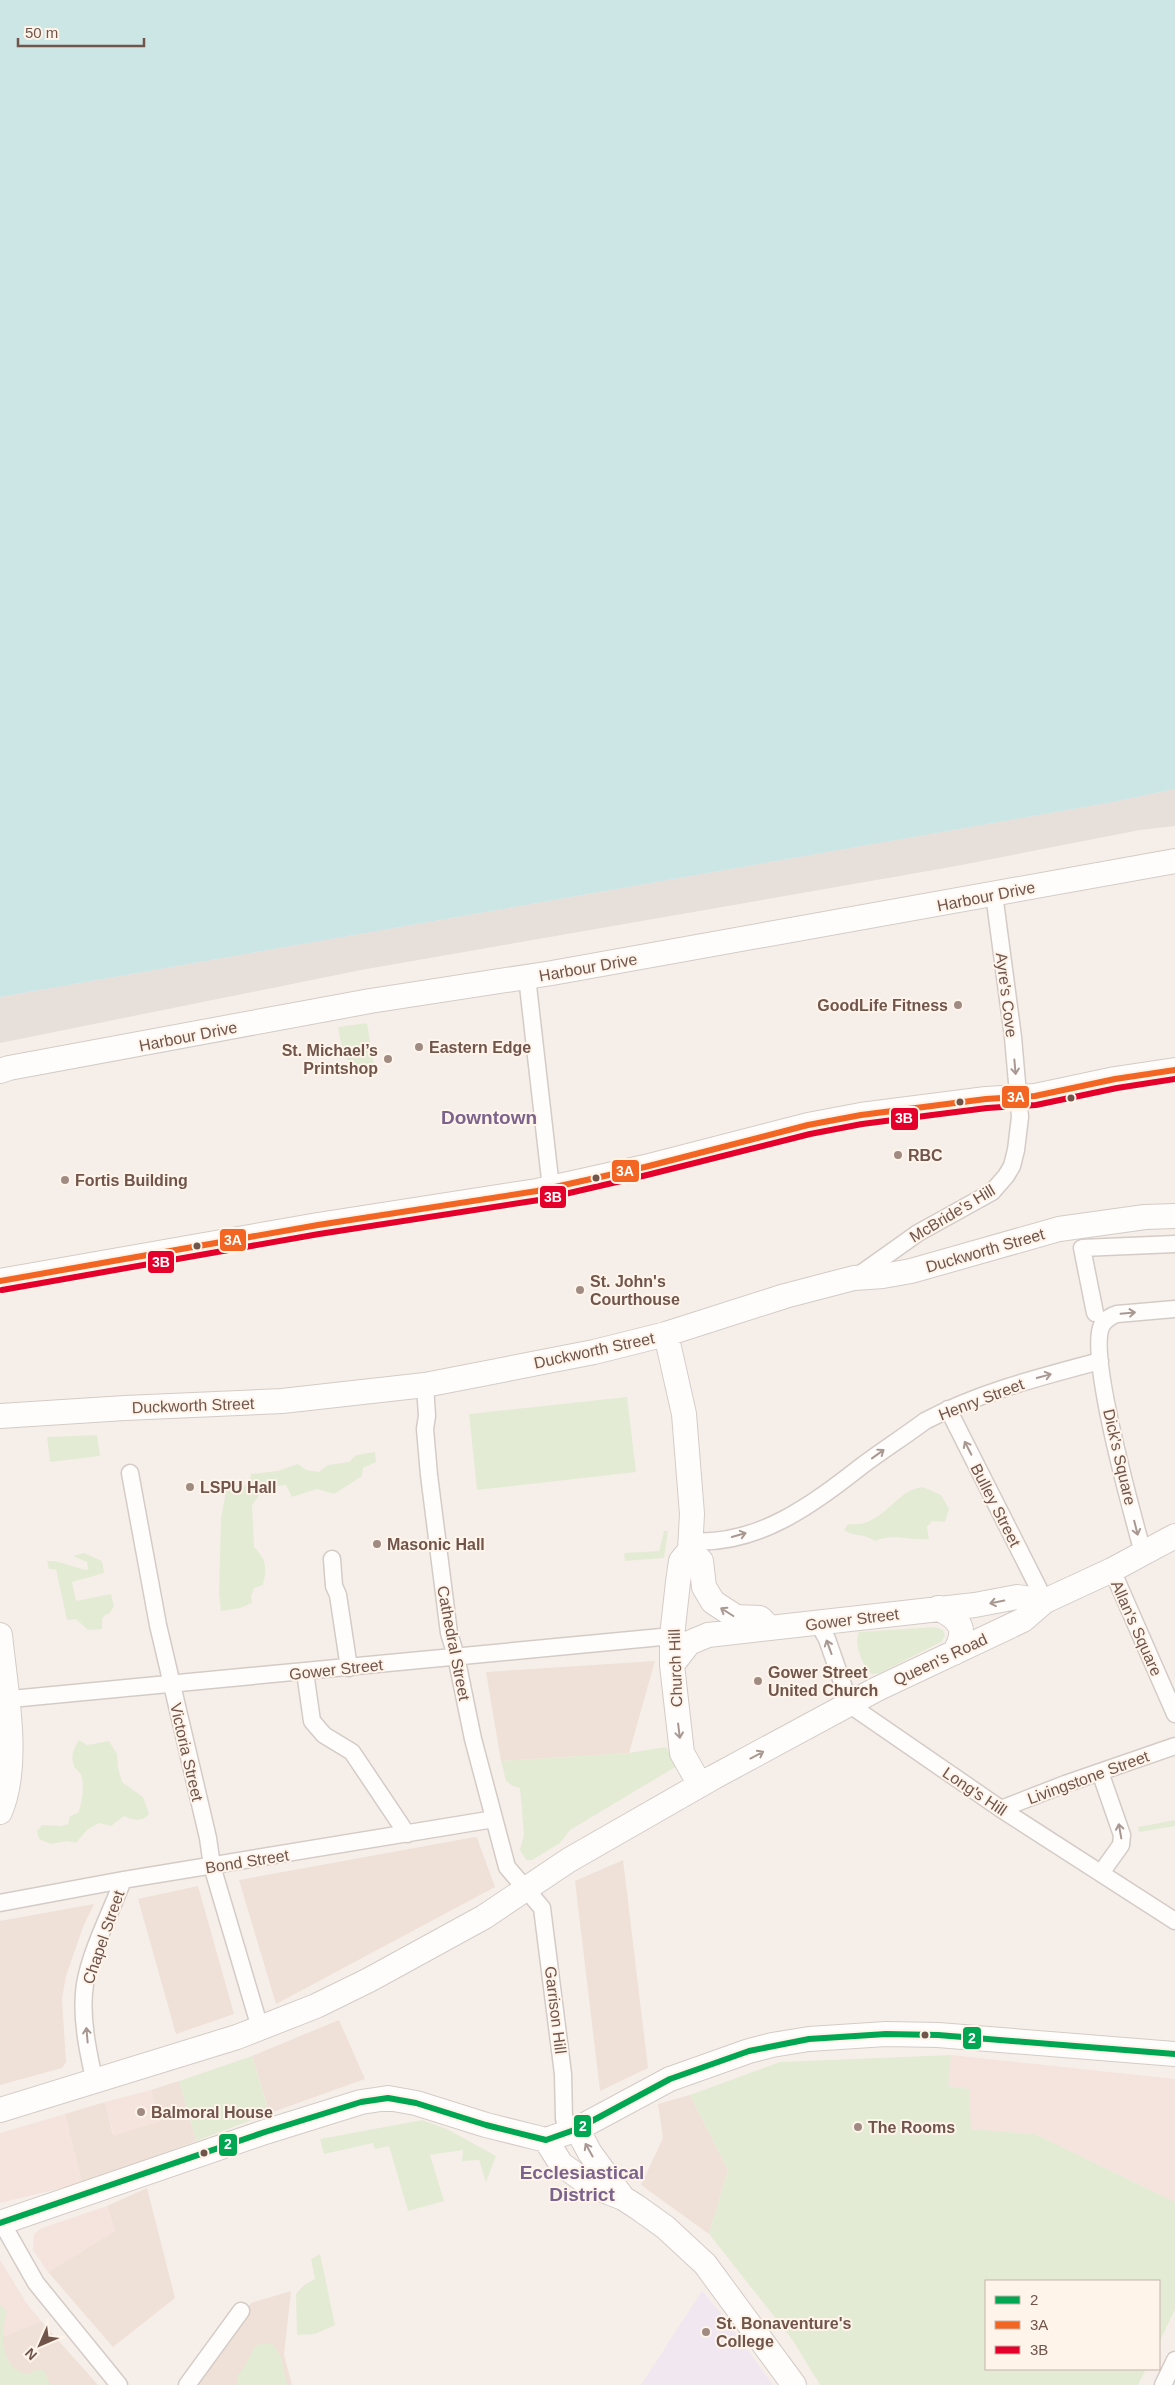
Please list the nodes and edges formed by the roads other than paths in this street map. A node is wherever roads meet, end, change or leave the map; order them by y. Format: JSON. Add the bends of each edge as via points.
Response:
{"nodes":[{"id":1,"x":1175,"y":861,"type":"edge"},
{"id":2,"x":994,"y":894,"type":"junction"},
{"id":3,"x":528,"y":977,"type":"junction"},
{"id":4,"x":1175,"y":1070,"type":"edge"},
{"id":5,"x":0,"y":1071,"type":"edge"},
{"id":6,"x":1018,"y":1096,"type":"junction"},
{"id":7,"x":551,"y":1188,"type":"junction"},
{"id":8,"x":1175,"y":1216,"type":"edge"},
{"id":9,"x":1175,"y":1244,"type":"edge"},
{"id":10,"x":854,"y":1278,"type":"junction"},
{"id":11,"x":0,"y":1281,"type":"edge"},
{"id":12,"x":1175,"y":1309,"type":"edge"},
{"id":13,"x":1095,"y":1313,"type":"dead end"},
{"id":14,"x":666,"y":1334,"type":"junction"},
{"id":15,"x":1100,"y":1361,"type":"junction"},
{"id":16,"x":425,"y":1385,"type":"junction"},
{"id":17,"x":948,"y":1409,"type":"junction"},
{"id":18,"x":0,"y":1416,"type":"edge"},
{"id":19,"x":130,"y":1473,"type":"dead end"},
{"id":20,"x":1175,"y":1536,"type":"edge"},
{"id":21,"x":691,"y":1546,"type":"junction"},
{"id":22,"x":1143,"y":1553,"type":"junction"},
{"id":23,"x":332,"y":1559,"type":"dead end"},
{"id":24,"x":1112,"y":1570,"type":"junction"},
{"id":25,"x":1045,"y":1600,"type":"junction"},
{"id":26,"x":938,"y":1608,"type":"junction"},
{"id":27,"x":818,"y":1623,"type":"junction"},
{"id":28,"x":770,"y":1628,"type":"junction"},
{"id":29,"x":0,"y":1635,"type":"edge"},
{"id":30,"x":672,"y":1636,"type":"junction"},
{"id":31,"x":954,"y":1653,"type":"junction"},
{"id":32,"x":456,"y":1656,"type":"junction"},
{"id":33,"x":672,"y":1665,"type":"junction"},
{"id":34,"x":349,"y":1668,"type":"junction"},
{"id":35,"x":305,"y":1672,"type":"junction"},
{"id":36,"x":171,"y":1684,"type":"junction"},
{"id":37,"x":4,"y":1700,"type":"edge"},
{"id":38,"x":850,"y":1705,"type":"junction"},
{"id":39,"x":1175,"y":1714,"type":"edge"},
{"id":40,"x":1175,"y":1746,"type":"edge"},
{"id":41,"x":1100,"y":1772,"type":"junction"},
{"id":42,"x":700,"y":1785,"type":"junction"},
{"id":43,"x":1001,"y":1809,"type":"junction"},
{"id":44,"x":0,"y":1812,"type":"edge"},
{"id":45,"x":494,"y":1819,"type":"junction"},
{"id":46,"x":407,"y":1834,"type":"junction"},
{"id":47,"x":212,"y":1866,"type":"junction"},
{"id":48,"x":1101,"y":1873,"type":"junction"},
{"id":49,"x":123,"y":1880,"type":"junction"},
{"id":50,"x":528,"y":1889,"type":"junction"},
{"id":51,"x":0,"y":1903,"type":"edge"},
{"id":52,"x":1175,"y":1921,"type":"edge"},
{"id":53,"x":260,"y":2028,"type":"junction"},
{"id":54,"x":1175,"y":2054,"type":"edge"},
{"id":55,"x":95,"y":2083,"type":"junction"},
{"id":56,"x":0,"y":2110,"type":"edge"},
{"id":57,"x":577,"y":2129,"type":"junction"},
{"id":58,"x":546,"y":2140,"type":"junction"},
{"id":59,"x":623,"y":2198,"type":"junction"},
{"id":60,"x":1,"y":2223,"type":"edge"},
{"id":61,"x":241,"y":2311,"type":"dead end"},
{"id":62,"x":1175,"y":2360,"type":"edge"},
{"id":63,"x":119,"y":2385,"type":"edge"},
{"id":64,"x":186,"y":2385,"type":"edge"},
{"id":65,"x":794,"y":2385,"type":"edge"},
{"id":66,"x":1163,"y":2385,"type":"edge"}],
"edges":[{"from":1,"to":2,"type":"main road","name":"Harbour Drive"},
{"from":2,"to":3,"type":"main road","name":"Harbour Drive"},
{"from":2,"to":6,"type":"street","name":"Ayre's Cove","one_way":true},
{"from":3,"to":5,"type":"main road","name":"Harbour Drive","via":[[370,1001]]},
{"from":3,"to":7,"type":"street"},
{"from":4,"to":6,"type":"main road","via":[[1035,1096]]},
{"from":6,"to":7,"type":"main road","via":[[861,1115],[808,1125]]},
{"from":6,"to":10,"type":"street","name":"McBride's Hill","via":[[1020,1128],[1016,1150],[1009,1171],[1000,1184],[981,1199],[918,1233]]},
{"from":7,"to":11,"type":"main road","via":[[318,1224]]},
{"from":8,"to":10,"type":"main road","name":"Duckworth Street","via":[[1059,1229],[911,1271]]},
{"from":9,"to":13,"type":"street","via":[[1082,1248]]},
{"from":10,"to":14,"type":"main road","name":"Duckworth Street"},
{"from":15,"to":12,"type":"street","one_way":true,"via":[[1100,1336],[1108,1317]]},
{"from":14,"to":16,"type":"main road","name":"Duckworth Street","via":[[594,1352]]},
{"from":14,"to":21,"type":"main road","name":"Church Hill","via":[[684,1414],[691,1481]]},
{"from":17,"to":15,"type":"street","name":"Henry Street","one_way":true,"via":[[1010,1386]]},
{"from":15,"to":22,"type":"street","name":"Dick's Square","one_way":true,"via":[[1109,1416]]},
{"from":16,"to":18,"type":"main road","name":"Duckworth Street","via":[[282,1401]]},
{"from":16,"to":32,"type":"street","name":"Cathedral Street","via":[[431,1494],[449,1634]]},
{"from":21,"to":17,"type":"street","name":"Henry Street","one_way":true,"via":[[772,1526],[800,1512],[925,1421]]},
{"from":25,"to":17,"type":"street","name":"Bulley Street","one_way":true},
{"from":19,"to":36,"type":"street","name":"Victoria Street"},
{"from":20,"to":22,"type":"main road"},
{"from":28,"to":21,"type":"main road","name":"Church Hill","one_way":true,"via":[[760,1618],[736,1617],[713,1602],[704,1586],[701,1561]]},
{"from":21,"to":30,"type":"main road","name":"Church Hill","via":[[681,1561]]},
{"from":22,"to":24,"type":"main road"},
{"from":23,"to":34,"type":"street"},
{"from":24,"to":25,"type":"main road"},
{"from":24,"to":39,"type":"street","name":"Allan's Square"},
{"from":25,"to":26,"type":"main road","name":"Gower Street","one_way":true,"via":[[1017,1597],[996,1603]]},
{"from":25,"to":31,"type":"main road","name":"Queen's Road","via":[[1024,1620]]},
{"from":26,"to":27,"type":"main road","name":"Gower Street"},
{"from":26,"to":31,"type":"main road","via":[[955,1618],[961,1627],[963,1635]]},
{"from":27,"to":28,"type":"main road","name":"Gower Street"},
{"from":38,"to":27,"type":"street","one_way":true,"via":[[827,1639]]},
{"from":28,"to":33,"type":"main road","name":"Gower Street","via":[[694,1639]]},
{"from":29,"to":37,"type":"main road"},
{"from":30,"to":32,"type":"street","name":"Gower Street"},
{"from":30,"to":33,"type":"main road","name":"Church Hill"},
{"from":31,"to":38,"type":"main road","name":"Queen's Road"},
{"from":32,"to":34,"type":"street","name":"Gower Street"},
{"from":32,"to":45,"type":"street","name":"Cathedral Street"},
{"from":33,"to":42,"type":"main road","name":"Church Hill","one_way":true,"via":[[682,1753]]},
{"from":34,"to":35,"type":"street","name":"Gower Street"},
{"from":35,"to":36,"type":"street","name":"Gower Street"},
{"from":35,"to":46,"type":"street","via":[[312,1721],[324,1735],[352,1752]]},
{"from":36,"to":37,"type":"street","name":"Gower Street"},
{"from":36,"to":47,"type":"street","name":"Victoria Street"},
{"from":37,"to":44,"type":"main road","via":[[10,1761],[9,1782]]},
{"from":42,"to":38,"type":"main road","name":"Queen's Road","one_way":true},
{"from":38,"to":43,"type":"street","name":"Long's Hill"},
{"from":40,"to":41,"type":"street","name":"Livingstone Street"},
{"from":41,"to":43,"type":"street","name":"Livingstone Street"},
{"from":48,"to":41,"type":"street","one_way":true,"via":[[1121,1845],[1122,1836]]},
{"from":42,"to":50,"type":"main road","name":"Queen's Road","via":[[569,1860]]},
{"from":43,"to":48,"type":"street","name":"Long's Hill"},
{"from":45,"to":46,"type":"street","name":"Bond Street"},
{"from":45,"to":50,"type":"street","name":"Cathedral Street","via":[[507,1867]]},
{"from":46,"to":47,"type":"street","name":"Bond Street"},
{"from":47,"to":49,"type":"street","name":"Bond Street"},
{"from":47,"to":53,"type":"street","name":"Victoria Street"},
{"from":48,"to":52,"type":"street","name":"Long's Hill"},
{"from":49,"to":51,"type":"street","name":"Bond Street"},
{"from":55,"to":49,"type":"street","name":"Chapel Street","one_way":true,"via":[[88,2046],[85,1985]]},
{"from":50,"to":53,"type":"main road","name":"Queen's Road","via":[[369,1980]]},
{"from":50,"to":57,"type":"street","name":"Garrison Hill","via":[[542,1908],[563,2074],[564,2119]]},
{"from":53,"to":55,"type":"main road","name":"Queen's Road"},
{"from":54,"to":57,"type":"main road","via":[[938,2035],[886,2034],[809,2039],[749,2051],[670,2079]]},
{"from":55,"to":56,"type":"main road","name":"Queen's Road"},
{"from":57,"to":58,"type":"main road"},
{"from":59,"to":57,"type":"main road","one_way":true},
{"from":58,"to":59,"type":"main road","via":[[561,2164],[590,2185]]},
{"from":58,"to":60,"type":"main road","via":[[416,2103],[388,2098],[361,2102]]},
{"from":59,"to":65,"type":"main road","via":[[665,2227],[705,2264]]},
{"from":60,"to":63,"type":"street","via":[[36,2283]]},
{"from":61,"to":64,"type":"street"},
{"from":62,"to":66,"type":"street"}]}
